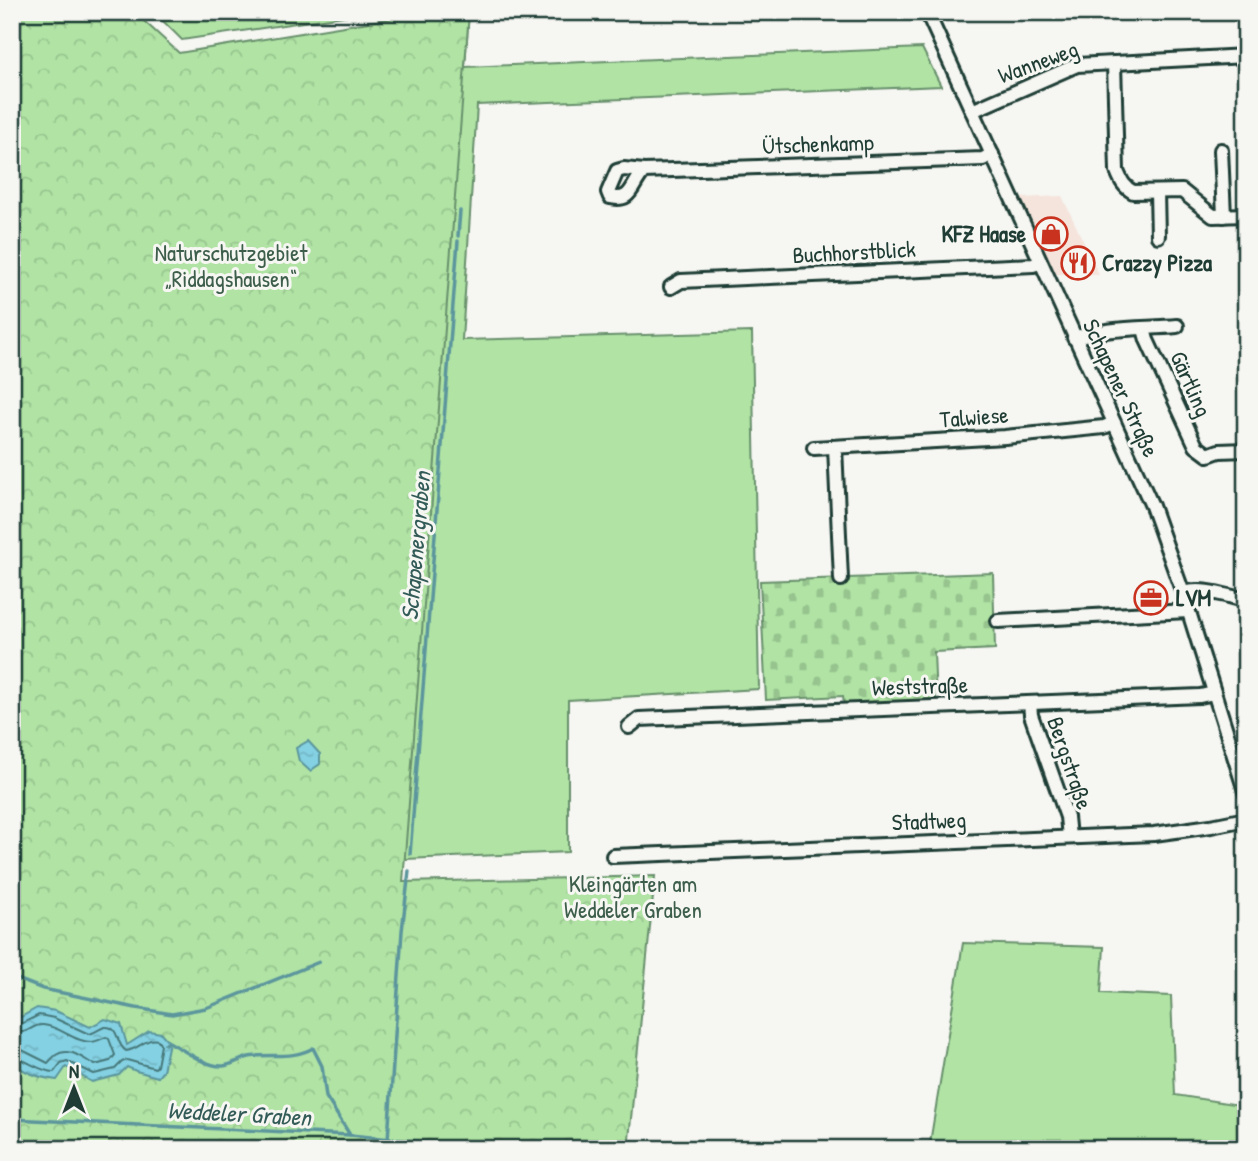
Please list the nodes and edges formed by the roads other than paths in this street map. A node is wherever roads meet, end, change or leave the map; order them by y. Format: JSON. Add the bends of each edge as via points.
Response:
{"nodes":[{"id":1,"x":927,"y":12,"type":"edge"},
{"id":2,"x":1246,"y":56,"type":"edge"},
{"id":3,"x":1114,"y":63,"type":"junction"},
{"id":4,"x":972,"y":111,"type":"junction"},
{"id":5,"x":1221,"y":150,"type":"dead end"},
{"id":6,"x":992,"y":154,"type":"junction"},
{"id":7,"x":644,"y":171,"type":"dead end"},
{"id":8,"x":1157,"y":192,"type":"junction"},
{"id":9,"x":1246,"y":215,"type":"edge"},
{"id":10,"x":1224,"y":216,"type":"junction"},
{"id":11,"x":1158,"y":236,"type":"dead end"},
{"id":12,"x":1040,"y":262,"type":"junction"},
{"id":13,"x":671,"y":287,"type":"dead end"},
{"id":14,"x":1177,"y":326,"type":"dead end"},
{"id":15,"x":1144,"y":328,"type":"junction"},
{"id":16,"x":1074,"y":338,"type":"junction"},
{"id":17,"x":1114,"y":423,"type":"junction"},
{"id":18,"x":835,"y":447,"type":"junction"},
{"id":19,"x":814,"y":448,"type":"dead end"},
{"id":20,"x":1246,"y":450,"type":"edge"},
{"id":21,"x":841,"y":579,"type":"dead end"},
{"id":22,"x":1182,"y":593,"type":"junction"},
{"id":23,"x":1246,"y":600,"type":"edge"},
{"id":24,"x":1188,"y":611,"type":"junction"},
{"id":25,"x":998,"y":621,"type":"dead end"},
{"id":26,"x":1214,"y":693,"type":"junction"},
{"id":27,"x":1030,"y":703,"type":"junction"},
{"id":28,"x":629,"y":727,"type":"dead end"},
{"id":29,"x":1246,"y":794,"type":"edge"},
{"id":30,"x":1246,"y":819,"type":"edge"},
{"id":31,"x":1069,"y":837,"type":"junction"},
{"id":32,"x":613,"y":856,"type":"dead end"}],
"edges":[{"from":1,"to":4,"type":"street","name":"Schapener Straße"},
{"from":2,"to":3,"type":"street","name":"Wanneweg"},
{"from":3,"to":4,"type":"street","name":"Wanneweg","via":[[1067,69]]},
{"from":3,"to":8,"type":"street","via":[[1117,171],[1133,192]]},
{"from":4,"to":6,"type":"street","name":"Schapener Straße"},
{"from":5,"to":10,"type":"street"},
{"from":6,"to":7,"type":"street","name":"Ütschenkamp","via":[[983,159]]},
{"from":6,"to":12,"type":"street","name":"Schapener Straße"},
{"from":8,"to":10,"type":"street","via":[[1182,191],[1213,216]]},
{"from":8,"to":11,"type":"street"},
{"from":9,"to":10,"type":"street"},
{"from":12,"to":13,"type":"street","name":"Buchhorstblick","via":[[681,281]]},
{"from":12,"to":16,"type":"street","name":"Schapener Straße"},
{"from":14,"to":15,"type":"street","name":"Gärtling"},
{"from":15,"to":16,"type":"street","name":"Gärtling"},
{"from":15,"to":20,"type":"street","name":"Gärtling","via":[[1196,446],[1208,455]]},
{"from":16,"to":17,"type":"street","name":"Schapener Straße"},
{"from":17,"to":18,"type":"street","name":"Talwiese","via":[[1005,437]]},
{"from":17,"to":22,"type":"street","name":"Schapener Straße","via":[[1162,531]]},
{"from":18,"to":19,"type":"street","name":"Talwiese"},
{"from":18,"to":21,"type":"street"},
{"from":22,"to":23,"type":"street","via":[[1201,591]]},
{"from":22,"to":24,"type":"street","name":"Schapener Straße"},
{"from":24,"to":25,"type":"street"},
{"from":24,"to":26,"type":"street","name":"Schapener Straße"},
{"from":26,"to":27,"type":"street","name":"Weststraße"},
{"from":26,"to":29,"type":"street","name":"Schapener Straße"},
{"from":27,"to":28,"type":"street","name":"Weststraße","via":[[639,719]]},
{"from":27,"to":31,"type":"street","name":"Bergstraße","via":[[1067,817]]},
{"from":30,"to":31,"type":"street","name":"Stadtweg","via":[[1170,833]]},
{"from":31,"to":32,"type":"street","name":"Stadtweg"}]}
